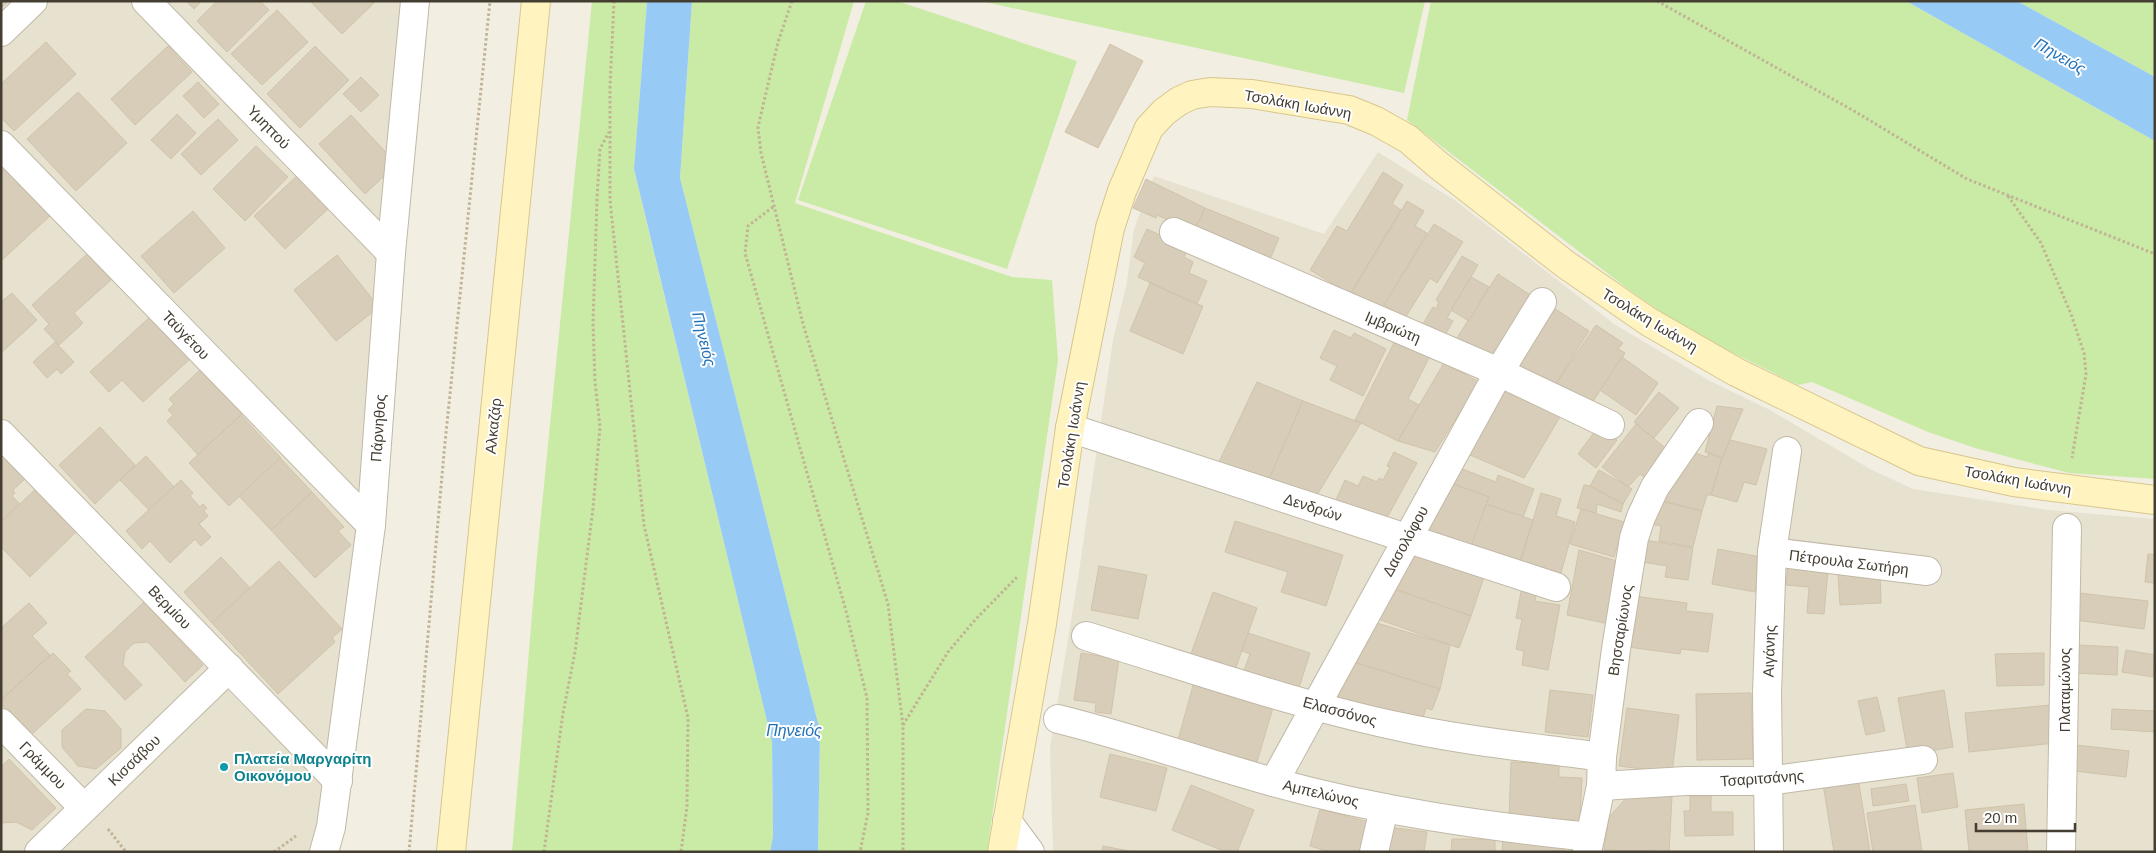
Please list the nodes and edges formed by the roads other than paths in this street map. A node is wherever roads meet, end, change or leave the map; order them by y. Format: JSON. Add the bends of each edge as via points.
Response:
{"nodes":[{"id":1,"x":33,"y":1,"type":"edge"},
{"id":2,"x":146,"y":1,"type":"edge"},
{"id":3,"x":415,"y":1,"type":"edge"},
{"id":4,"x":536,"y":1,"type":"edge"},
{"id":5,"x":1,"y":32,"type":"edge"},
{"id":6,"x":1,"y":145,"type":"edge"},
{"id":7,"x":1174,"y":232,"type":"dead end"},
{"id":8,"x":391,"y":253,"type":"junction"},
{"id":9,"x":1542,"y":302,"type":"dead end"},
{"id":10,"x":1498,"y":372,"type":"junction"},
{"id":11,"x":1699,"y":423,"type":"dead end"},
{"id":12,"x":1610,"y":425,"type":"dead end"},
{"id":13,"x":1070,"y":428,"type":"junction"},
{"id":14,"x":1,"y":434,"type":"edge"},
{"id":15,"x":1786,"y":450,"type":"dead end"},
{"id":16,"x":2155,"y":500,"type":"edge"},
{"id":17,"x":371,"y":526,"type":"junction"},
{"id":18,"x":2067,"y":528,"type":"dead end"},
{"id":19,"x":1406,"y":538,"type":"junction"},
{"id":20,"x":1772,"y":552,"type":"junction"},
{"id":21,"x":1927,"y":571,"type":"dead end"},
{"id":22,"x":1556,"y":587,"type":"dead end"},
{"id":23,"x":1086,"y":636,"type":"dead end"},
{"id":24,"x":229,"y":668,"type":"junction"},
{"id":25,"x":1315,"y":705,"type":"junction"},
{"id":26,"x":1058,"y":719,"type":"dead end"},
{"id":27,"x":1,"y":722,"type":"edge"},
{"id":28,"x":1602,"y":756,"type":"junction"},
{"id":29,"x":1924,"y":760,"type":"dead end"},
{"id":30,"x":338,"y":781,"type":"junction"},
{"id":31,"x":1767,"y":781,"type":"junction"},
{"id":32,"x":1274,"y":782,"type":"junction"},
{"id":33,"x":1601,"y":786,"type":"junction"},
{"id":34,"x":1384,"y":808,"type":"junction"},
{"id":35,"x":93,"y":815,"type":"junction"},
{"id":36,"x":1007,"y":821,"type":"junction"},
{"id":37,"x":1588,"y":844,"type":"edge"},
{"id":38,"x":39,"y":852,"type":"edge"},
{"id":39,"x":324,"y":852,"type":"edge"},
{"id":40,"x":451,"y":852,"type":"edge"},
{"id":41,"x":1002,"y":852,"type":"edge"},
{"id":42,"x":1030,"y":852,"type":"edge"},
{"id":43,"x":1374,"y":852,"type":"edge"},
{"id":44,"x":1769,"y":852,"type":"edge"},
{"id":45,"x":2061,"y":852,"type":"edge"}],
"edges":[{"from":1,"to":5,"type":"street"},
{"from":2,"to":8,"type":"street","name":"Υμηττού"},
{"from":3,"to":8,"type":"street","name":"Πάρνηθος"},
{"from":4,"to":40,"type":"street","name":"Αλκαζάρ"},
{"from":6,"to":17,"type":"street","name":"Ταϋγέτου"},
{"from":7,"to":10,"type":"street","name":"Ιμβριώτη"},
{"from":8,"to":17,"type":"street","name":"Πάρνηθος"},
{"from":9,"to":10,"type":"street","name":"Δασολόφου"},
{"from":10,"to":12,"type":"street","name":"Ιμβριώτη"},
{"from":10,"to":19,"type":"street","name":"Δασολόφου"},
{"from":11,"to":28,"type":"street","name":"Βησσαρίωνος","via":[[1655,487],[1634,538]]},
{"from":13,"to":16,"type":"street","name":"Τσολάκη Ιωάννη","via":[[1110,228],[1149,128],[1164,112],[1192,95],[1210,92],[1252,94],[1349,110],[1408,138],[1436,164],[1565,264],[1648,322],[1736,372],[1919,461],[2014,482]]},
{"from":13,"to":19,"type":"street","name":"Δενδρών"},
{"from":13,"to":36,"type":"street","name":"Τσολάκη Ιωάννη","via":[[1055,542]]},
{"from":14,"to":24,"type":"street","name":"Βερμίου"},
{"from":15,"to":20,"type":"street","name":"Αιγάνης"},
{"from":17,"to":30,"type":"street","name":"Πάρνηθος"},
{"from":18,"to":45,"type":"street","name":"Πλαταμώνος"},
{"from":19,"to":22,"type":"street","name":"Δενδρών"},
{"from":19,"to":25,"type":"street","name":"Δασολόφου"},
{"from":20,"to":21,"type":"street","name":"Πέτρουλα Σωτήρη"},
{"from":20,"to":31,"type":"street","name":"Αιγάνης"},
{"from":23,"to":25,"type":"street","name":"Ελασσόνος"},
{"from":24,"to":30,"type":"street","name":"Βερμίου"},
{"from":24,"to":35,"type":"street","name":"Κισσάβου"},
{"from":25,"to":28,"type":"street","name":"Ελασσόνος","via":[[1449,737]]},
{"from":25,"to":32,"type":"street","name":"Δασολόφου"},
{"from":26,"to":32,"type":"street","name":"Αμπελώνος"},
{"from":27,"to":35,"type":"street","name":"Γράμμου"},
{"from":28,"to":33,"type":"street","name":"Βησσαρίωνος"},
{"from":29,"to":31,"type":"street","name":"Τσαριτσάνης"},
{"from":30,"to":39,"type":"street","name":"Πάρνηθος"},
{"from":31,"to":33,"type":"street","name":"Τσαριτσάνης"},
{"from":31,"to":44,"type":"street","name":"Αιγάνης"},
{"from":32,"to":34,"type":"street","name":"Αμπελώνος"},
{"from":33,"to":37,"type":"street","name":"Βησσαρίωνος"},
{"from":34,"to":37,"type":"street","name":"Αμπελώνος"},
{"from":34,"to":43,"type":"street"},
{"from":35,"to":38,"type":"street","name":"Κισσάβου"},
{"from":36,"to":41,"type":"street","name":"Τσολάκη Ιωάννη"},
{"from":36,"to":42,"type":"street"}]}
